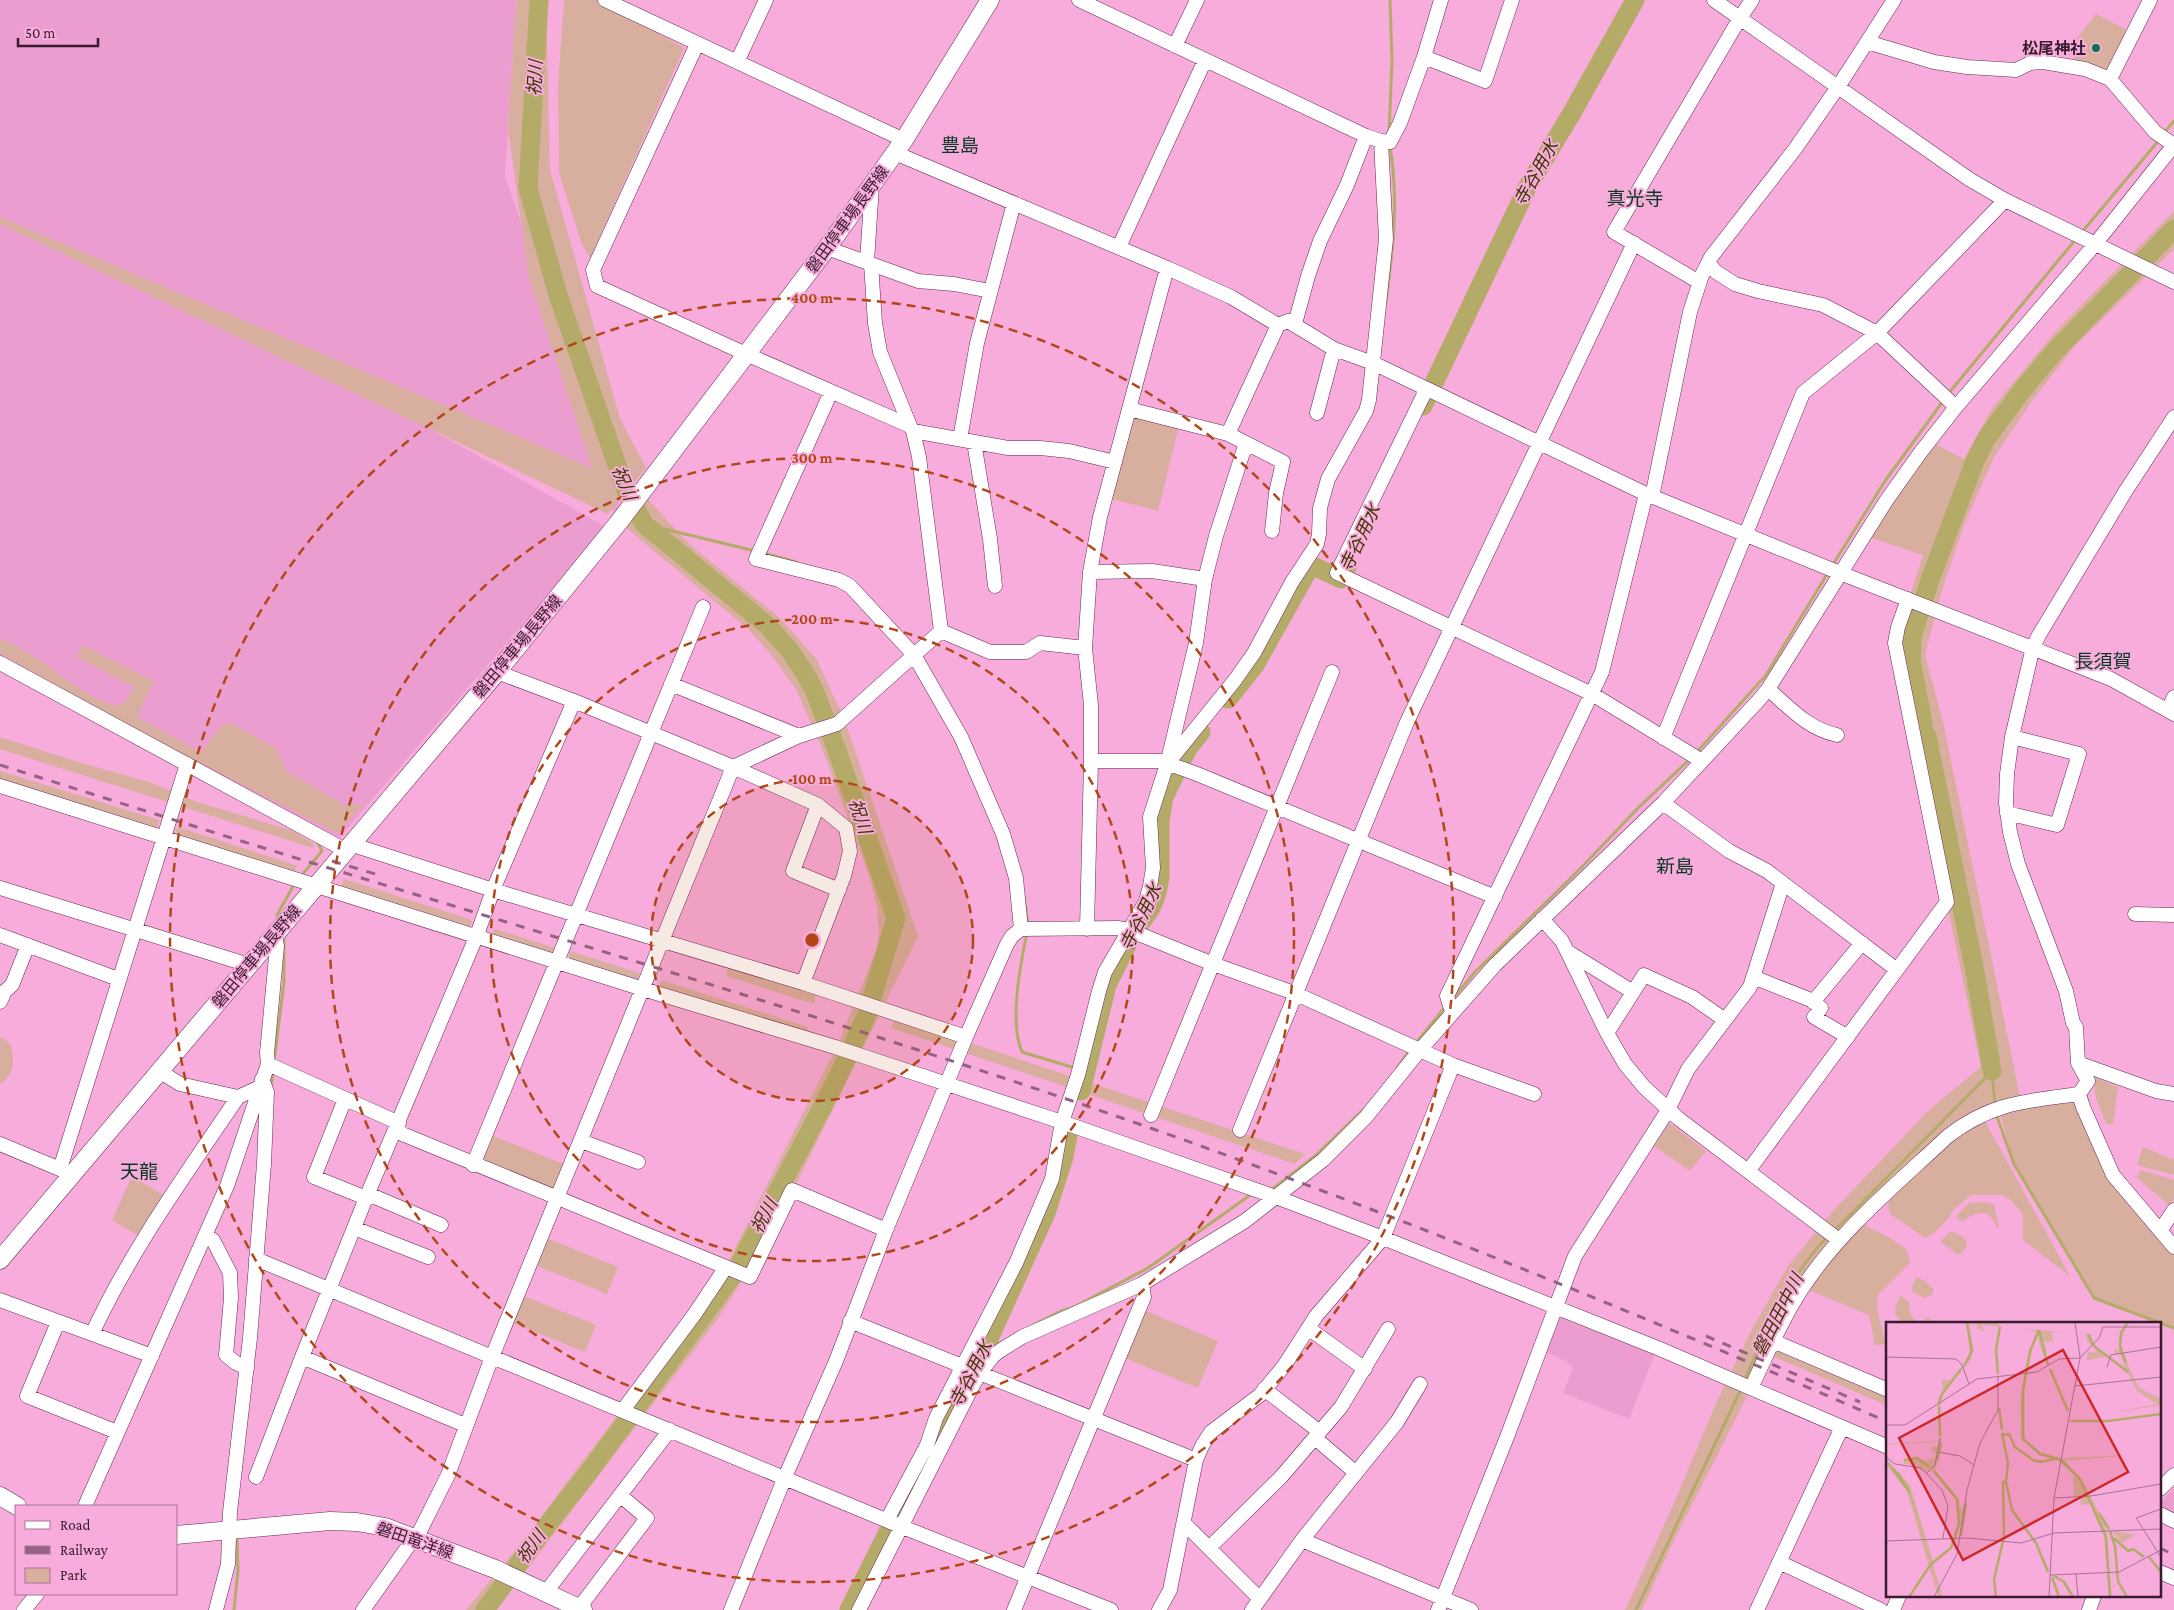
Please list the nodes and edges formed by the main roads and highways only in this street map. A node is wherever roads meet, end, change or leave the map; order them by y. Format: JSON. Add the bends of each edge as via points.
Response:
{"nodes":[{"id":1,"x":990,"y":0,"type":"edge"},
{"id":2,"x":0,"y":1260,"type":"edge"},
{"id":3,"x":0,"y":1496,"type":"edge"},
{"id":4,"x":15,"y":1505,"type":"edge"},
{"id":5,"x":178,"y":1535,"type":"edge"},
{"id":6,"x":575,"y":1608,"type":"edge"}],
"edges":[{"from":1,"to":2,"type":"main road","name":"磐田停車場長野線","via":[[900,146],[624,516],[159,1071],[66,1172]]},
{"from":3,"to":4,"type":"main road"},
{"from":5,"to":6,"type":"main road","name":"磐田竜洋線","via":[[330,1522],[385,1527],[495,1569]]}]}
